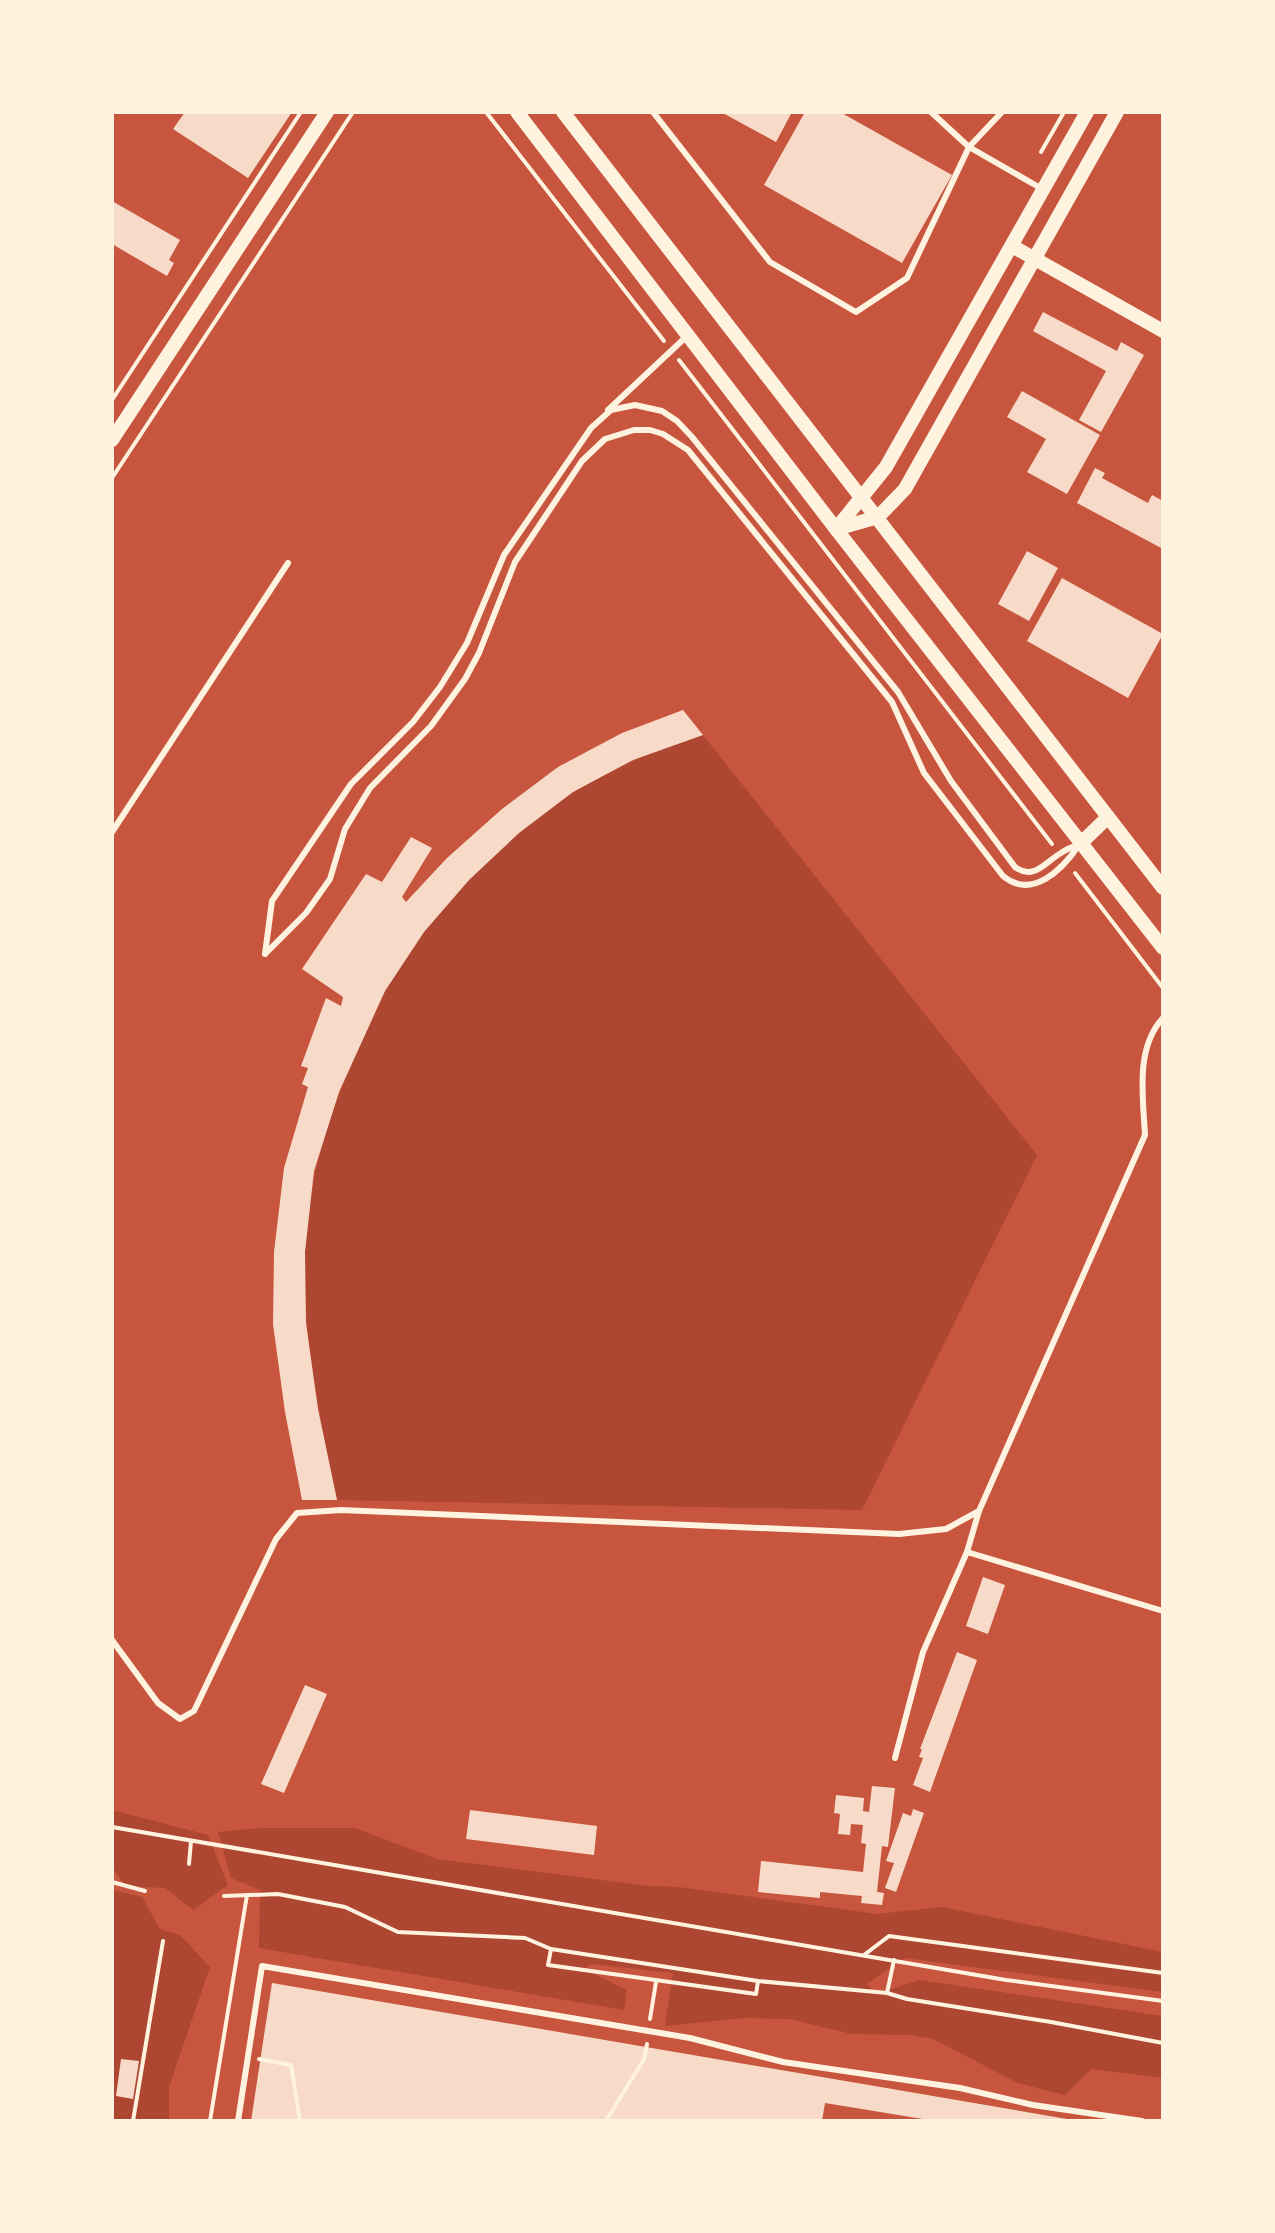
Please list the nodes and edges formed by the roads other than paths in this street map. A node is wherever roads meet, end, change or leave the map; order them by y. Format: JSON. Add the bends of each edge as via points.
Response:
{"nodes":[{"id":1,"x":327,"y":112,"type":"edge"},
{"id":2,"x":517,"y":112,"type":"edge"},
{"id":3,"x":563,"y":112,"type":"edge"},
{"id":4,"x":653,"y":112,"type":"edge"},
{"id":5,"x":931,"y":112,"type":"edge"},
{"id":6,"x":1002,"y":112,"type":"edge"},
{"id":7,"x":1087,"y":112,"type":"edge"},
{"id":8,"x":1117,"y":112,"type":"edge"},
{"id":9,"x":969,"y":147,"type":"junction"},
{"id":10,"x":1044,"y":190,"type":"junction"},
{"id":11,"x":1012,"y":246,"type":"junction"},
{"id":12,"x":1034,"y":259,"type":"junction"},
{"id":13,"x":1163,"y":331,"type":"edge"},
{"id":14,"x":689,"y":334,"type":"junction"},
{"id":15,"x":600,"y":418,"type":"junction"},
{"id":16,"x":112,"y":440,"type":"edge"},
{"id":17,"x":861,"y":495,"type":"junction"},
{"id":18,"x":878,"y":517,"type":"junction"},
{"id":19,"x":836,"y":529,"type":"junction"},
{"id":20,"x":288,"y":563,"type":"dead end"},
{"id":21,"x":1108,"y":817,"type":"junction"},
{"id":22,"x":112,"y":832,"type":"edge"},
{"id":23,"x":1080,"y":844,"type":"junction"},
{"id":24,"x":1163,"y":888,"type":"edge"},
{"id":25,"x":1163,"y":948,"type":"edge"},
{"id":26,"x":1163,"y":1018,"type":"edge"},
{"id":27,"x":979,"y":1511,"type":"junction"},
{"id":28,"x":967,"y":1552,"type":"junction"},
{"id":29,"x":1163,"y":1611,"type":"edge"},
{"id":30,"x":112,"y":1640,"type":"edge"},
{"id":31,"x":895,"y":1758,"type":"dead end"},
{"id":32,"x":238,"y":2121,"type":"edge"},
{"id":33,"x":1142,"y":2121,"type":"edge"}],
"edges":[{"from":1,"to":16,"type":"street"},
{"from":2,"to":14,"type":"street"},
{"from":3,"to":17,"type":"street"},
{"from":4,"to":9,"type":"lane","via":[[770,262],[856,312],[907,278]]},
{"from":5,"to":9,"type":"lane"},
{"from":6,"to":9,"type":"lane"},
{"from":7,"to":10,"type":"street"},
{"from":8,"to":12,"type":"street"},
{"from":9,"to":10,"type":"lane"},
{"from":10,"to":11,"type":"street"},
{"from":11,"to":12,"type":"street"},
{"from":11,"to":17,"type":"street","via":[[886,467]]},
{"from":12,"to":13,"type":"street"},
{"from":12,"to":18,"type":"street","via":[[905,489]]},
{"from":14,"to":15,"type":"lane"},
{"from":14,"to":19,"type":"street"},
{"from":15,"to":23,"type":"lane","via":[[635,405],[662,411],[677,421],[898,692],[951,781],[1015,867],[1031,873]]},
{"from":15,"to":23,"type":"lane","via":[[504,555],[476,626],[440,687],[351,784],[272,901],[265,954],[306,913],[330,879],[345,829],[370,788],[431,726],[465,679],[515,562],[582,461],[605,439],[634,430],[663,434],[688,450],[892,702],[924,773],[1003,876],[1018,886],[1036,884],[1067,863]]},
{"from":17,"to":18,"type":"street"},
{"from":17,"to":19,"type":"street"},
{"from":18,"to":19,"type":"street"},
{"from":18,"to":21,"type":"street"},
{"from":19,"to":23,"type":"street"},
{"from":20,"to":22,"type":"lane"},
{"from":21,"to":23,"type":"street"},
{"from":21,"to":24,"type":"street"},
{"from":23,"to":25,"type":"street"},
{"from":26,"to":27,"type":"lane","via":[[1154,1027],[1142,1068],[1145,1135]]},
{"from":27,"to":28,"type":"lane"},
{"from":27,"to":30,"type":"lane","via":[[946,1529],[899,1534],[341,1510],[297,1513],[276,1539],[194,1711],[180,1719],[158,1703]]},
{"from":28,"to":29,"type":"lane"},
{"from":28,"to":31,"type":"lane","via":[[923,1652]]},
{"from":32,"to":33,"type":"lane","via":[[262,1966],[690,2038],[783,2062]]}]}
